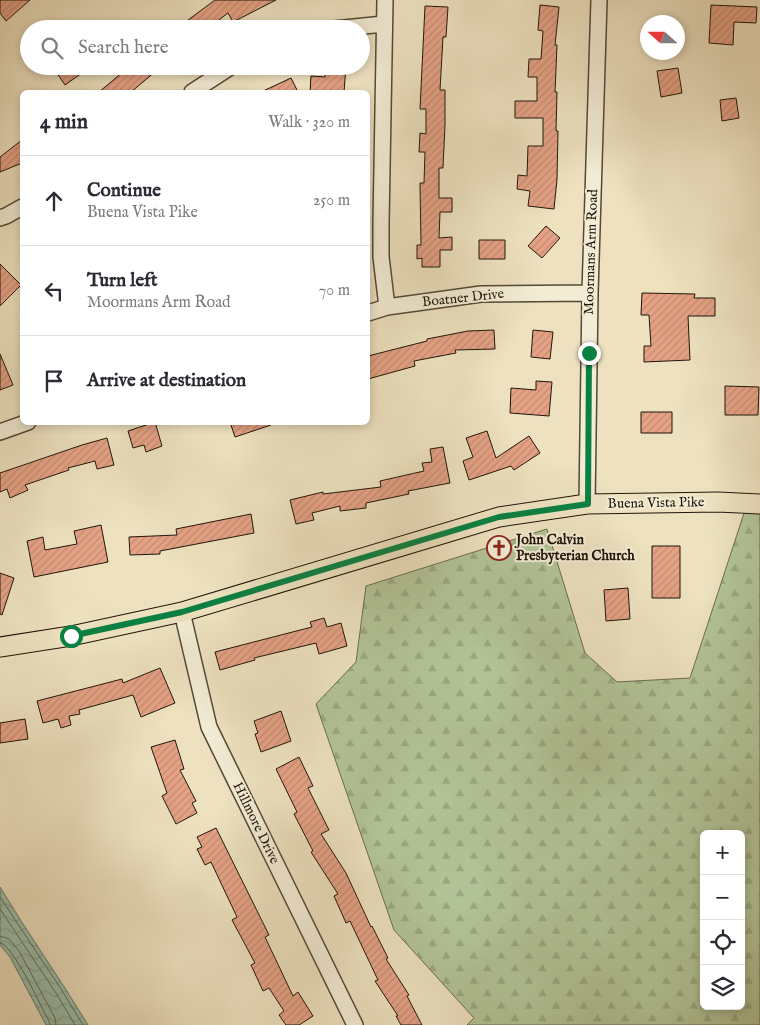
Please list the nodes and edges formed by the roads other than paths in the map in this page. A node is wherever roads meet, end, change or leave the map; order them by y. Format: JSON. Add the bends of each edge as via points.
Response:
{"nodes":[{"id":1,"x":384,"y":0,"type":"edge"},
{"id":2,"x":599,"y":0,"type":"edge"},
{"id":3,"x":384,"y":24,"type":"junction"},
{"id":4,"x":370,"y":25,"type":"edge"},
{"id":5,"x":218,"y":75,"type":"edge"},
{"id":6,"x":195,"y":90,"type":"edge"},
{"id":7,"x":20,"y":208,"type":"edge"},
{"id":8,"x":0,"y":218,"type":"edge"},
{"id":9,"x":590,"y":293,"type":"junction"},
{"id":10,"x":387,"y":307,"type":"junction"},
{"id":11,"x":370,"y":313,"type":"edge"},
{"id":12,"x":20,"y":425,"type":"edge"},
{"id":13,"x":0,"y":432,"type":"edge"},
{"id":14,"x":588,"y":504,"type":"junction"},
{"id":15,"x":760,"y":504,"type":"edge"},
{"id":16,"x":182,"y":612,"type":"junction"},
{"id":17,"x":0,"y":648,"type":"edge"},
{"id":18,"x":355,"y":1025,"type":"edge"}],
"edges":[{"from":1,"to":3,"type":"street"},
{"from":2,"to":9,"type":"street","name":"Moormans Arm Road"},
{"from":3,"to":4,"type":"street"},
{"from":3,"to":10,"type":"street","via":[[381,257]]},
{"from":5,"to":6,"type":"street"},
{"from":7,"to":8,"type":"street"},
{"from":9,"to":10,"type":"street","name":"Boatner Drive","via":[[481,294]]},
{"from":9,"to":14,"type":"street","name":"Moormans Arm Road"},
{"from":10,"to":11,"type":"street","name":"Boatner Drive"},
{"from":12,"to":13,"type":"street"},
{"from":14,"to":15,"type":"main road","name":"Buena Vista Pike"},
{"from":14,"to":16,"type":"main road","name":"Buena Vista Pike","via":[[499,517]]},
{"from":16,"to":17,"type":"main road","name":"Buena Vista Pike"},
{"from":16,"to":18,"type":"street","name":"Hillmore Drive","via":[[209,727]]}]}
